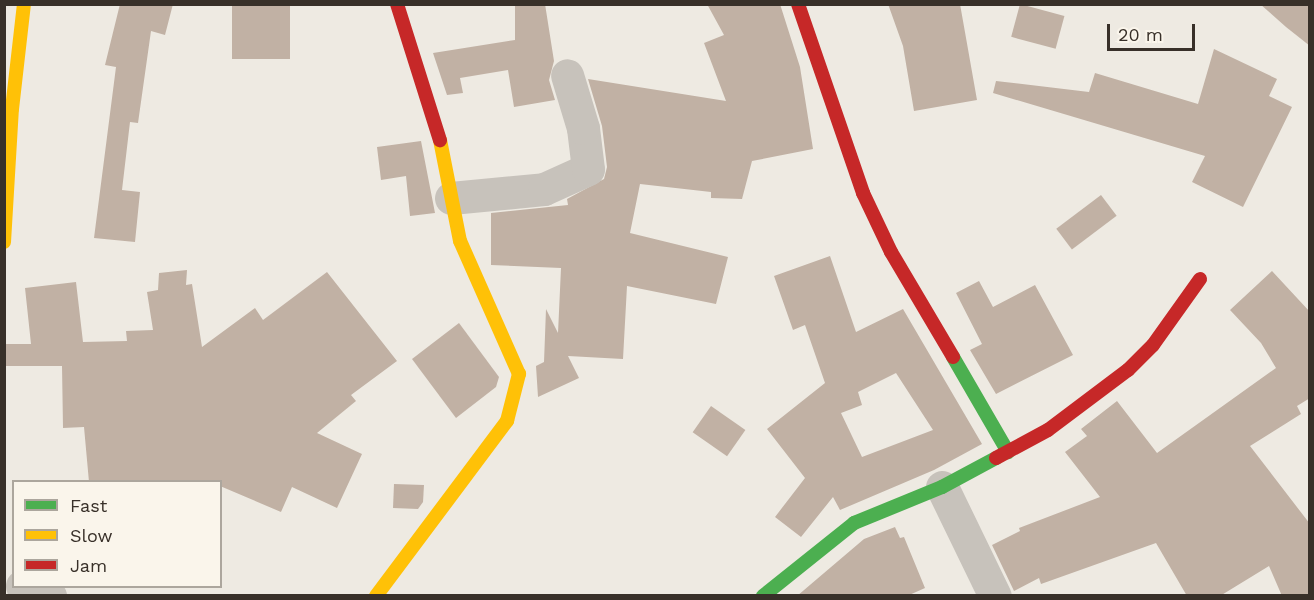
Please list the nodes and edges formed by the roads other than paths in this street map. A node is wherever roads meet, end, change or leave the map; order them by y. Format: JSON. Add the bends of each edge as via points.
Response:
{"nodes":[{"id":1,"x":24,"y":4,"type":"edge"},
{"id":2,"x":397,"y":4,"type":"edge"},
{"id":3,"x":798,"y":4,"type":"edge"},
{"id":4,"x":567,"y":75,"type":"dead end"},
{"id":5,"x":451,"y":198,"type":"junction"},
{"id":6,"x":4,"y":242,"type":"edge"},
{"id":7,"x":1200,"y":279,"type":"dead end"},
{"id":8,"x":1008,"y":452,"type":"junction"},
{"id":9,"x":942,"y":487,"type":"junction"},
{"id":10,"x":28,"y":588,"type":"edge"},
{"id":11,"x":50,"y":596,"type":"edge"},
{"id":12,"x":375,"y":596,"type":"edge"},
{"id":13,"x":763,"y":596,"type":"edge"},
{"id":14,"x":995,"y":596,"type":"edge"}],
"edges":[{"from":1,"to":6,"type":"street","via":[[12,109]]},
{"from":2,"to":5,"type":"street","via":[[436,123]]},
{"from":3,"to":8,"type":"street","via":[[863,193],[891,252]]},
{"from":4,"to":5,"type":"street","via":[[583,128],[588,169],[544,189]]},
{"from":5,"to":12,"type":"street","via":[[460,241],[519,374],[507,421]]},
{"from":7,"to":8,"type":"street","via":[[1153,345],[1128,370],[1048,430]]},
{"from":8,"to":9,"type":"street"},
{"from":9,"to":13,"type":"street","via":[[854,523]]},
{"from":9,"to":14,"type":"street"},
{"from":10,"to":11,"type":"street"}]}
